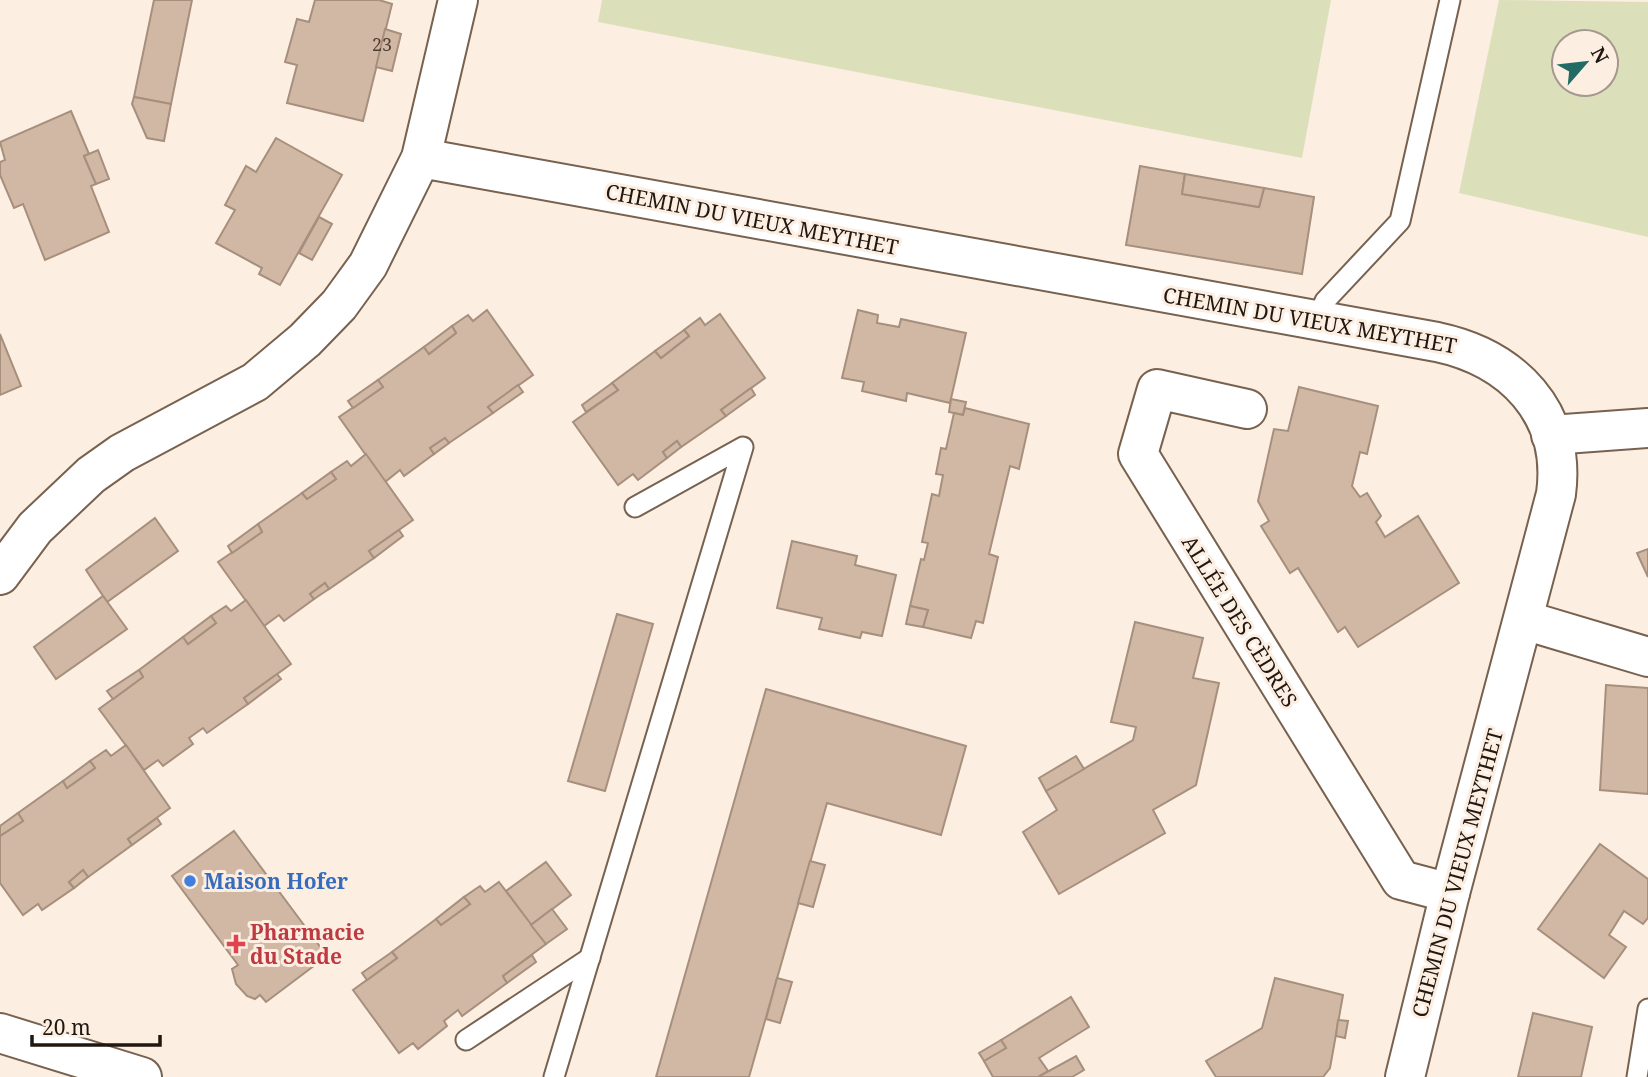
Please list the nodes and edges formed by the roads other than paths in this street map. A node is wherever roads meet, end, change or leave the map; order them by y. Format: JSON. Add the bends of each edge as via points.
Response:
{"nodes":[{"id":1,"x":457,"y":0,"type":"edge"},
{"id":2,"x":1450,"y":0,"type":"edge"},
{"id":3,"x":421,"y":158,"type":"junction"},
{"id":4,"x":1317,"y":321,"type":"junction"},
{"id":5,"x":1247,"y":409,"type":"dead end"},
{"id":6,"x":1648,"y":429,"type":"edge"},
{"id":7,"x":1551,"y":435,"type":"junction"},
{"id":8,"x":635,"y":508,"type":"dead end"},
{"id":9,"x":0,"y":575,"type":"edge"},
{"id":10,"x":1524,"y":620,"type":"junction"},
{"id":11,"x":1648,"y":657,"type":"edge"},
{"id":12,"x":1450,"y":893,"type":"junction"},
{"id":13,"x":590,"y":958,"type":"junction"},
{"id":14,"x":1648,"y":1009,"type":"edge"},
{"id":15,"x":0,"y":1033,"type":"edge"},
{"id":16,"x":466,"y":1040,"type":"dead end"},
{"id":17,"x":142,"y":1077,"type":"edge"},
{"id":18,"x":554,"y":1077,"type":"edge"},
{"id":19,"x":1405,"y":1077,"type":"edge"},
{"id":20,"x":1637,"y":1077,"type":"edge"}],
"edges":[{"from":1,"to":3,"type":"street"},
{"from":2,"to":4,"type":"lane","via":[[1400,221],[1325,300]]},
{"from":3,"to":4,"type":"street","name":"CHEMIN DU VIEUX MEYTHET"},
{"from":3,"to":9,"type":"street","via":[[368,265],[323,323],[255,382],[122,453],[91,475],[35,528]]},
{"from":4,"to":7,"type":"street","name":"CHEMIN DU VIEUX MEYTHET","via":[[1444,344],[1486,357],[1526,389]]},
{"from":5,"to":12,"type":"street","name":"ALLÉE DES CÈDRES","via":[[1157,389],[1138,454],[1401,880]]},
{"from":6,"to":7,"type":"street"},
{"from":7,"to":10,"type":"street","name":"CHEMIN DU VIEUX MEYTHET","via":[[1556,494]]},
{"from":8,"to":13,"type":"lane","via":[[743,447]]},
{"from":10,"to":11,"type":"street"},
{"from":10,"to":12,"type":"street","name":"CHEMIN DU VIEUX MEYTHET"},
{"from":12,"to":19,"type":"street","name":"CHEMIN DU VIEUX MEYTHET"},
{"from":13,"to":16,"type":"lane"},
{"from":13,"to":18,"type":"lane"},
{"from":14,"to":20,"type":"lane"},
{"from":15,"to":17,"type":"street"}]}
